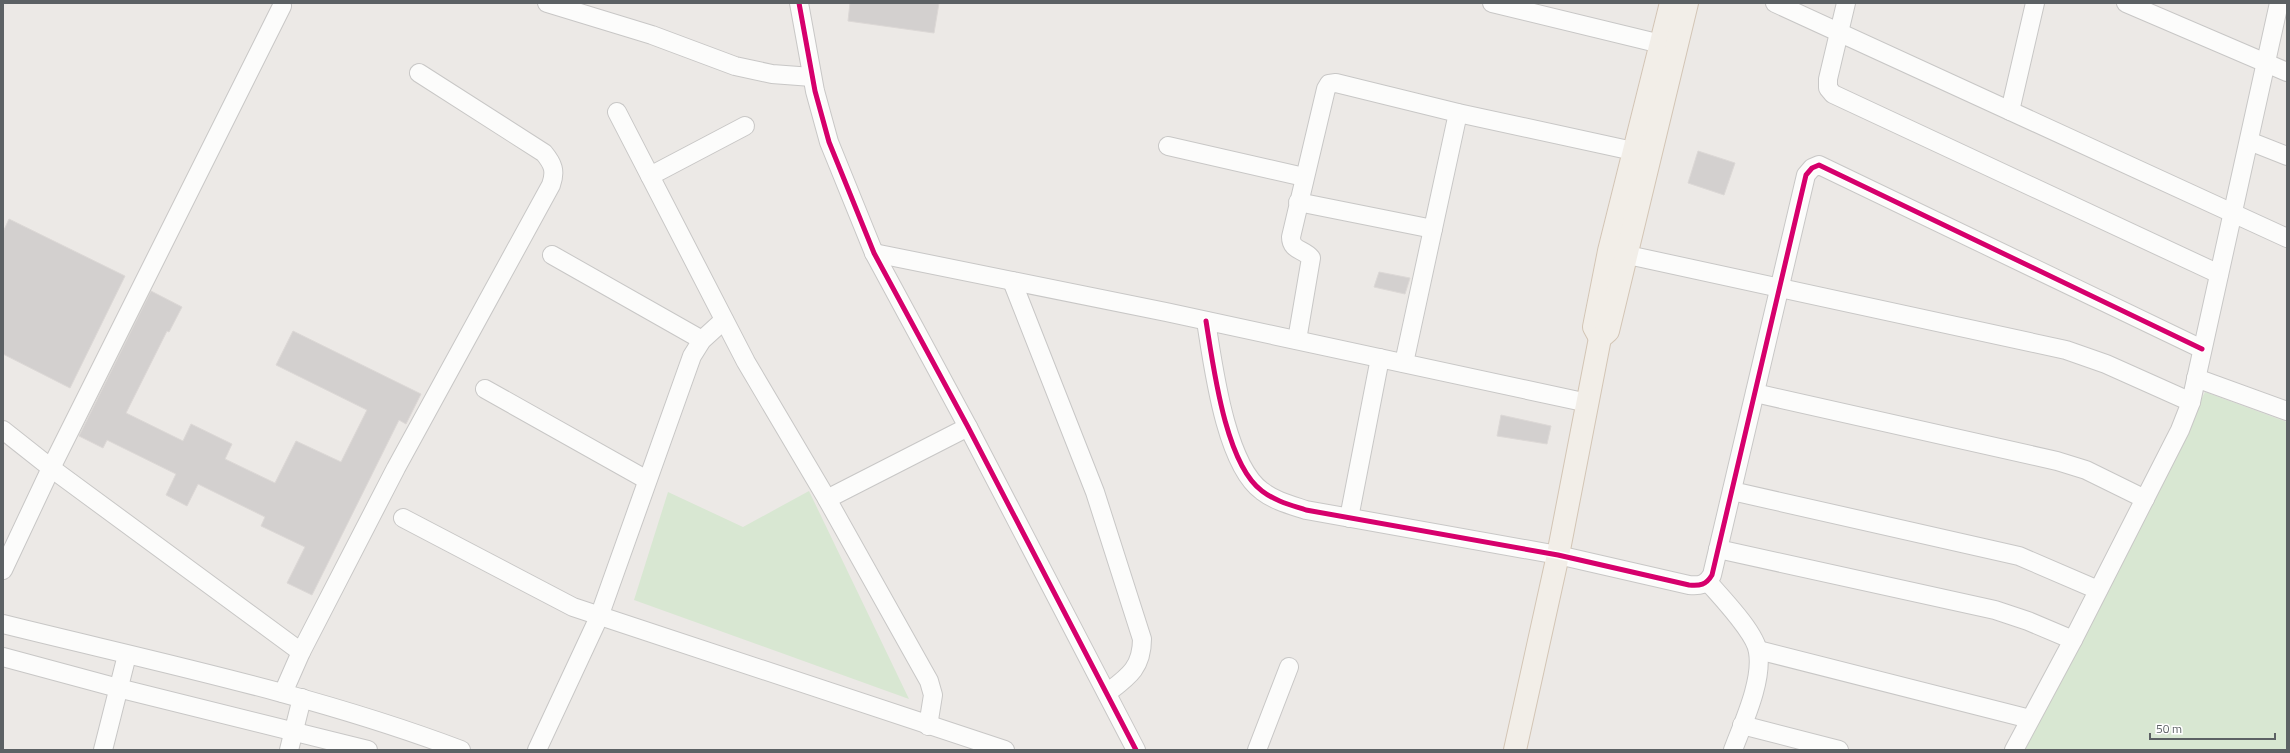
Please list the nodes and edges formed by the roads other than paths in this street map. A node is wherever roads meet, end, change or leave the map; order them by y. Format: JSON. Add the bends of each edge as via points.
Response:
{"nodes":[{"id":1,"x":548,"y":3,"type":"edge"},
{"id":2,"x":799,"y":3,"type":"edge"},
{"id":3,"x":1492,"y":3,"type":"edge"},
{"id":4,"x":1671,"y":3,"type":"edge"},
{"id":5,"x":1687,"y":3,"type":"edge"},
{"id":6,"x":1775,"y":3,"type":"edge"},
{"id":7,"x":1846,"y":3,"type":"edge"},
{"id":8,"x":2035,"y":3,"type":"edge"},
{"id":9,"x":2126,"y":3,"type":"edge"},
{"id":10,"x":2279,"y":3,"type":"edge"},
{"id":11,"x":282,"y":6,"type":"dead end"},
{"id":12,"x":1839,"y":34,"type":"junction"},
{"id":13,"x":1661,"y":44,"type":"junction"},
{"id":14,"x":2265,"y":63,"type":"junction"},
{"id":15,"x":2287,"y":72,"type":"edge"},
{"id":16,"x":419,"y":73,"type":"dead end"},
{"id":17,"x":812,"y":77,"type":"junction"},
{"id":18,"x":2010,"y":111,"type":"junction"},
{"id":19,"x":617,"y":112,"type":"dead end"},
{"id":20,"x":1458,"y":113,"type":"junction"},
{"id":21,"x":745,"y":126,"type":"dead end"},
{"id":22,"x":2248,"y":141,"type":"junction"},
{"id":23,"x":1168,"y":146,"type":"dead end"},
{"id":24,"x":1633,"y":151,"type":"junction"},
{"id":25,"x":2287,"y":156,"type":"edge"},
{"id":26,"x":650,"y":176,"type":"junction"},
{"id":27,"x":1304,"y":177,"type":"junction"},
{"id":28,"x":1298,"y":202,"type":"junction"},
{"id":29,"x":2233,"y":213,"type":"junction"},
{"id":30,"x":1433,"y":228,"type":"junction"},
{"id":31,"x":2287,"y":238,"type":"edge"},
{"id":32,"x":874,"y":253,"type":"junction"},
{"id":33,"x":552,"y":254,"type":"dead end"},
{"id":34,"x":1628,"y":255,"type":"junction"},
{"id":35,"x":2219,"y":274,"type":"junction"},
{"id":36,"x":1012,"y":281,"type":"junction"},
{"id":37,"x":1780,"y":287,"type":"junction"},
{"id":38,"x":724,"y":320,"type":"junction"},
{"id":39,"x":1206,"y":320,"type":"junction"},
{"id":40,"x":1600,"y":338,"type":"junction"},
{"id":41,"x":702,"y":340,"type":"junction"},
{"id":42,"x":1297,"y":340,"type":"junction"},
{"id":43,"x":2202,"y":349,"type":"junction"},
{"id":44,"x":1380,"y":358,"type":"junction"},
{"id":45,"x":1404,"y":363,"type":"junction"},
{"id":46,"x":2196,"y":378,"type":"junction"},
{"id":47,"x":485,"y":389,"type":"dead end"},
{"id":48,"x":1755,"y":394,"type":"junction"},
{"id":49,"x":2191,"y":402,"type":"junction"},
{"id":50,"x":1588,"y":403,"type":"junction"},
{"id":51,"x":2287,"y":411,"type":"edge"},
{"id":52,"x":968,"y":427,"type":"junction"},
{"id":53,"x":3,"y":430,"type":"edge"},
{"id":54,"x":51,"y":468,"type":"junction"},
{"id":55,"x":647,"y":480,"type":"junction"},
{"id":56,"x":1732,"y":491,"type":"junction"},
{"id":57,"x":827,"y":499,"type":"junction"},
{"id":58,"x":2145,"y":499,"type":"junction"},
{"id":59,"x":403,"y":518,"type":"dead end"},
{"id":60,"x":1349,"y":518,"type":"junction"},
{"id":61,"x":1718,"y":549,"type":"junction"},
{"id":62,"x":1558,"y":555,"type":"junction"},
{"id":63,"x":3,"y":570,"type":"edge"},
{"id":64,"x":1708,"y":582,"type":"junction"},
{"id":65,"x":2098,"y":590,"type":"junction"},
{"id":66,"x":598,"y":617,"type":"junction"},
{"id":67,"x":3,"y":624,"type":"edge"},
{"id":68,"x":2073,"y":640,"type":"junction"},
{"id":69,"x":1758,"y":650,"type":"junction"},
{"id":70,"x":301,"y":652,"type":"junction"},
{"id":71,"x":127,"y":655,"type":"junction"},
{"id":72,"x":3,"y":657,"type":"edge"},
{"id":73,"x":1289,"y":667,"type":"dead end"},
{"id":74,"x":118,"y":688,"type":"junction"},
{"id":75,"x":283,"y":693,"type":"junction"},
{"id":76,"x":1107,"y":693,"type":"junction"},
{"id":77,"x":302,"y":698,"type":"junction"},
{"id":78,"x":2030,"y":719,"type":"junction"},
{"id":79,"x":1742,"y":725,"type":"junction"},
{"id":80,"x":928,"y":726,"type":"junction"},
{"id":81,"x":293,"y":732,"type":"junction"},
{"id":82,"x":103,"y":750,"type":"edge"},
{"id":83,"x":289,"y":750,"type":"edge"},
{"id":84,"x":368,"y":750,"type":"edge"},
{"id":85,"x":461,"y":750,"type":"edge"},
{"id":86,"x":537,"y":750,"type":"edge"},
{"id":87,"x":1005,"y":750,"type":"edge"},
{"id":88,"x":1136,"y":750,"type":"edge"},
{"id":89,"x":1256,"y":750,"type":"edge"},
{"id":90,"x":1515,"y":750,"type":"edge"},
{"id":91,"x":1733,"y":750,"type":"edge"},
{"id":92,"x":1839,"y":750,"type":"edge"},
{"id":93,"x":2014,"y":750,"type":"edge"}],
"edges":[{"from":1,"to":17,"type":"street","via":[[652,35],[735,66],[772,74]]},
{"from":2,"to":17,"type":"street"},
{"from":3,"to":13,"type":"street"},
{"from":4,"to":13,"type":"main road"},
{"from":5,"to":34,"type":"main road"},
{"from":6,"to":12,"type":"street"},
{"from":7,"to":12,"type":"street"},
{"from":8,"to":18,"type":"street"},
{"from":9,"to":14,"type":"street"},
{"from":10,"to":14,"type":"street"},
{"from":11,"to":54,"type":"street"},
{"from":12,"to":18,"type":"street"},
{"from":12,"to":35,"type":"street","via":[[1828,79],[1828,88],[1832,94]]},
{"from":13,"to":24,"type":"main road"},
{"from":14,"to":15,"type":"street"},
{"from":14,"to":22,"type":"street"},
{"from":16,"to":70,"type":"street","via":[[544,153],[552,162],[555,174],[400,461]]},
{"from":17,"to":32,"type":"street","via":[[829,142]]},
{"from":18,"to":29,"type":"street"},
{"from":19,"to":26,"type":"street"},
{"from":20,"to":24,"type":"street"},
{"from":20,"to":27,"type":"street","via":[[1336,83],[1329,84]]},
{"from":20,"to":30,"type":"street"},
{"from":21,"to":26,"type":"street"},
{"from":22,"to":25,"type":"street"},
{"from":22,"to":29,"type":"street"},
{"from":23,"to":27,"type":"street"},
{"from":24,"to":40,"type":"main road","via":[[1609,250],[1594,327]]},
{"from":26,"to":38,"type":"street"},
{"from":27,"to":28,"type":"street"},
{"from":28,"to":30,"type":"street"},
{"from":28,"to":42,"type":"street","via":[[1291,243],[1312,258]]},
{"from":29,"to":31,"type":"street"},
{"from":29,"to":35,"type":"street"},
{"from":30,"to":45,"type":"street"},
{"from":32,"to":36,"type":"street"},
{"from":32,"to":52,"type":"street"},
{"from":33,"to":41,"type":"street"},
{"from":34,"to":37,"type":"street"},
{"from":34,"to":40,"type":"main road","via":[[1608,331]]},
{"from":35,"to":43,"type":"street"},
{"from":36,"to":39,"type":"street"},
{"from":36,"to":76,"type":"street","via":[[1095,492],[1142,639],[1142,653],[1137,665],[1128,677]]},
{"from":37,"to":43,"type":"street","via":[[1806,175],[1819,165]]},
{"from":37,"to":48,"type":"street"},
{"from":37,"to":49,"type":"street","via":[[2066,350],[2106,364]]},
{"from":38,"to":41,"type":"street"},
{"from":38,"to":57,"type":"street"},
{"from":39,"to":42,"type":"street"},
{"from":39,"to":60,"type":"street","via":[[1217,389],[1232,442],[1246,474],[1261,491],[1282,502],[1306,510]]},
{"from":40,"to":50,"type":"main road"},
{"from":41,"to":55,"type":"street","via":[[692,356]]},
{"from":42,"to":44,"type":"street"},
{"from":43,"to":46,"type":"street"},
{"from":44,"to":45,"type":"street"},
{"from":44,"to":60,"type":"street"},
{"from":45,"to":50,"type":"street"},
{"from":46,"to":49,"type":"street"},
{"from":46,"to":51,"type":"street"},
{"from":47,"to":55,"type":"street"},
{"from":48,"to":56,"type":"street"},
{"from":48,"to":58,"type":"street","via":[[2057,461],[2086,470]]},
{"from":49,"to":58,"type":"street","via":[[2180,430]]},
{"from":50,"to":62,"type":"main road"},
{"from":52,"to":57,"type":"street"},
{"from":52,"to":76,"type":"street"},
{"from":53,"to":54,"type":"street"},
{"from":54,"to":63,"type":"street"},
{"from":54,"to":70,"type":"street"},
{"from":55,"to":66,"type":"street"},
{"from":56,"to":61,"type":"street"},
{"from":56,"to":65,"type":"street","via":[[2019,556]]},
{"from":57,"to":80,"type":"street","via":[[929,682],[933,695]]},
{"from":58,"to":65,"type":"street"},
{"from":59,"to":66,"type":"street","via":[[573,607]]},
{"from":60,"to":62,"type":"street"},
{"from":61,"to":64,"type":"street"},
{"from":61,"to":68,"type":"street","via":[[1995,610]]},
{"from":62,"to":64,"type":"street","via":[[1689,585],[1701,586]]},
{"from":62,"to":90,"type":"main road"},
{"from":64,"to":69,"type":"street","via":[[1748,631]]},
{"from":65,"to":68,"type":"street"},
{"from":66,"to":80,"type":"street"},
{"from":66,"to":86,"type":"street"},
{"from":67,"to":71,"type":"street"},
{"from":68,"to":78,"type":"street"},
{"from":69,"to":78,"type":"street"},
{"from":69,"to":79,"type":"street","via":[[1754,689]]},
{"from":70,"to":75,"type":"street"},
{"from":71,"to":74,"type":"street"},
{"from":71,"to":75,"type":"street"},
{"from":72,"to":74,"type":"street"},
{"from":73,"to":89,"type":"street"},
{"from":74,"to":81,"type":"street"},
{"from":74,"to":82,"type":"street"},
{"from":75,"to":77,"type":"street"},
{"from":76,"to":88,"type":"street"},
{"from":77,"to":81,"type":"street"},
{"from":77,"to":85,"type":"street","via":[[403,728]]},
{"from":78,"to":93,"type":"street"},
{"from":79,"to":91,"type":"street"},
{"from":79,"to":92,"type":"street"},
{"from":80,"to":87,"type":"street"},
{"from":81,"to":83,"type":"street"},
{"from":81,"to":84,"type":"street"}]}
